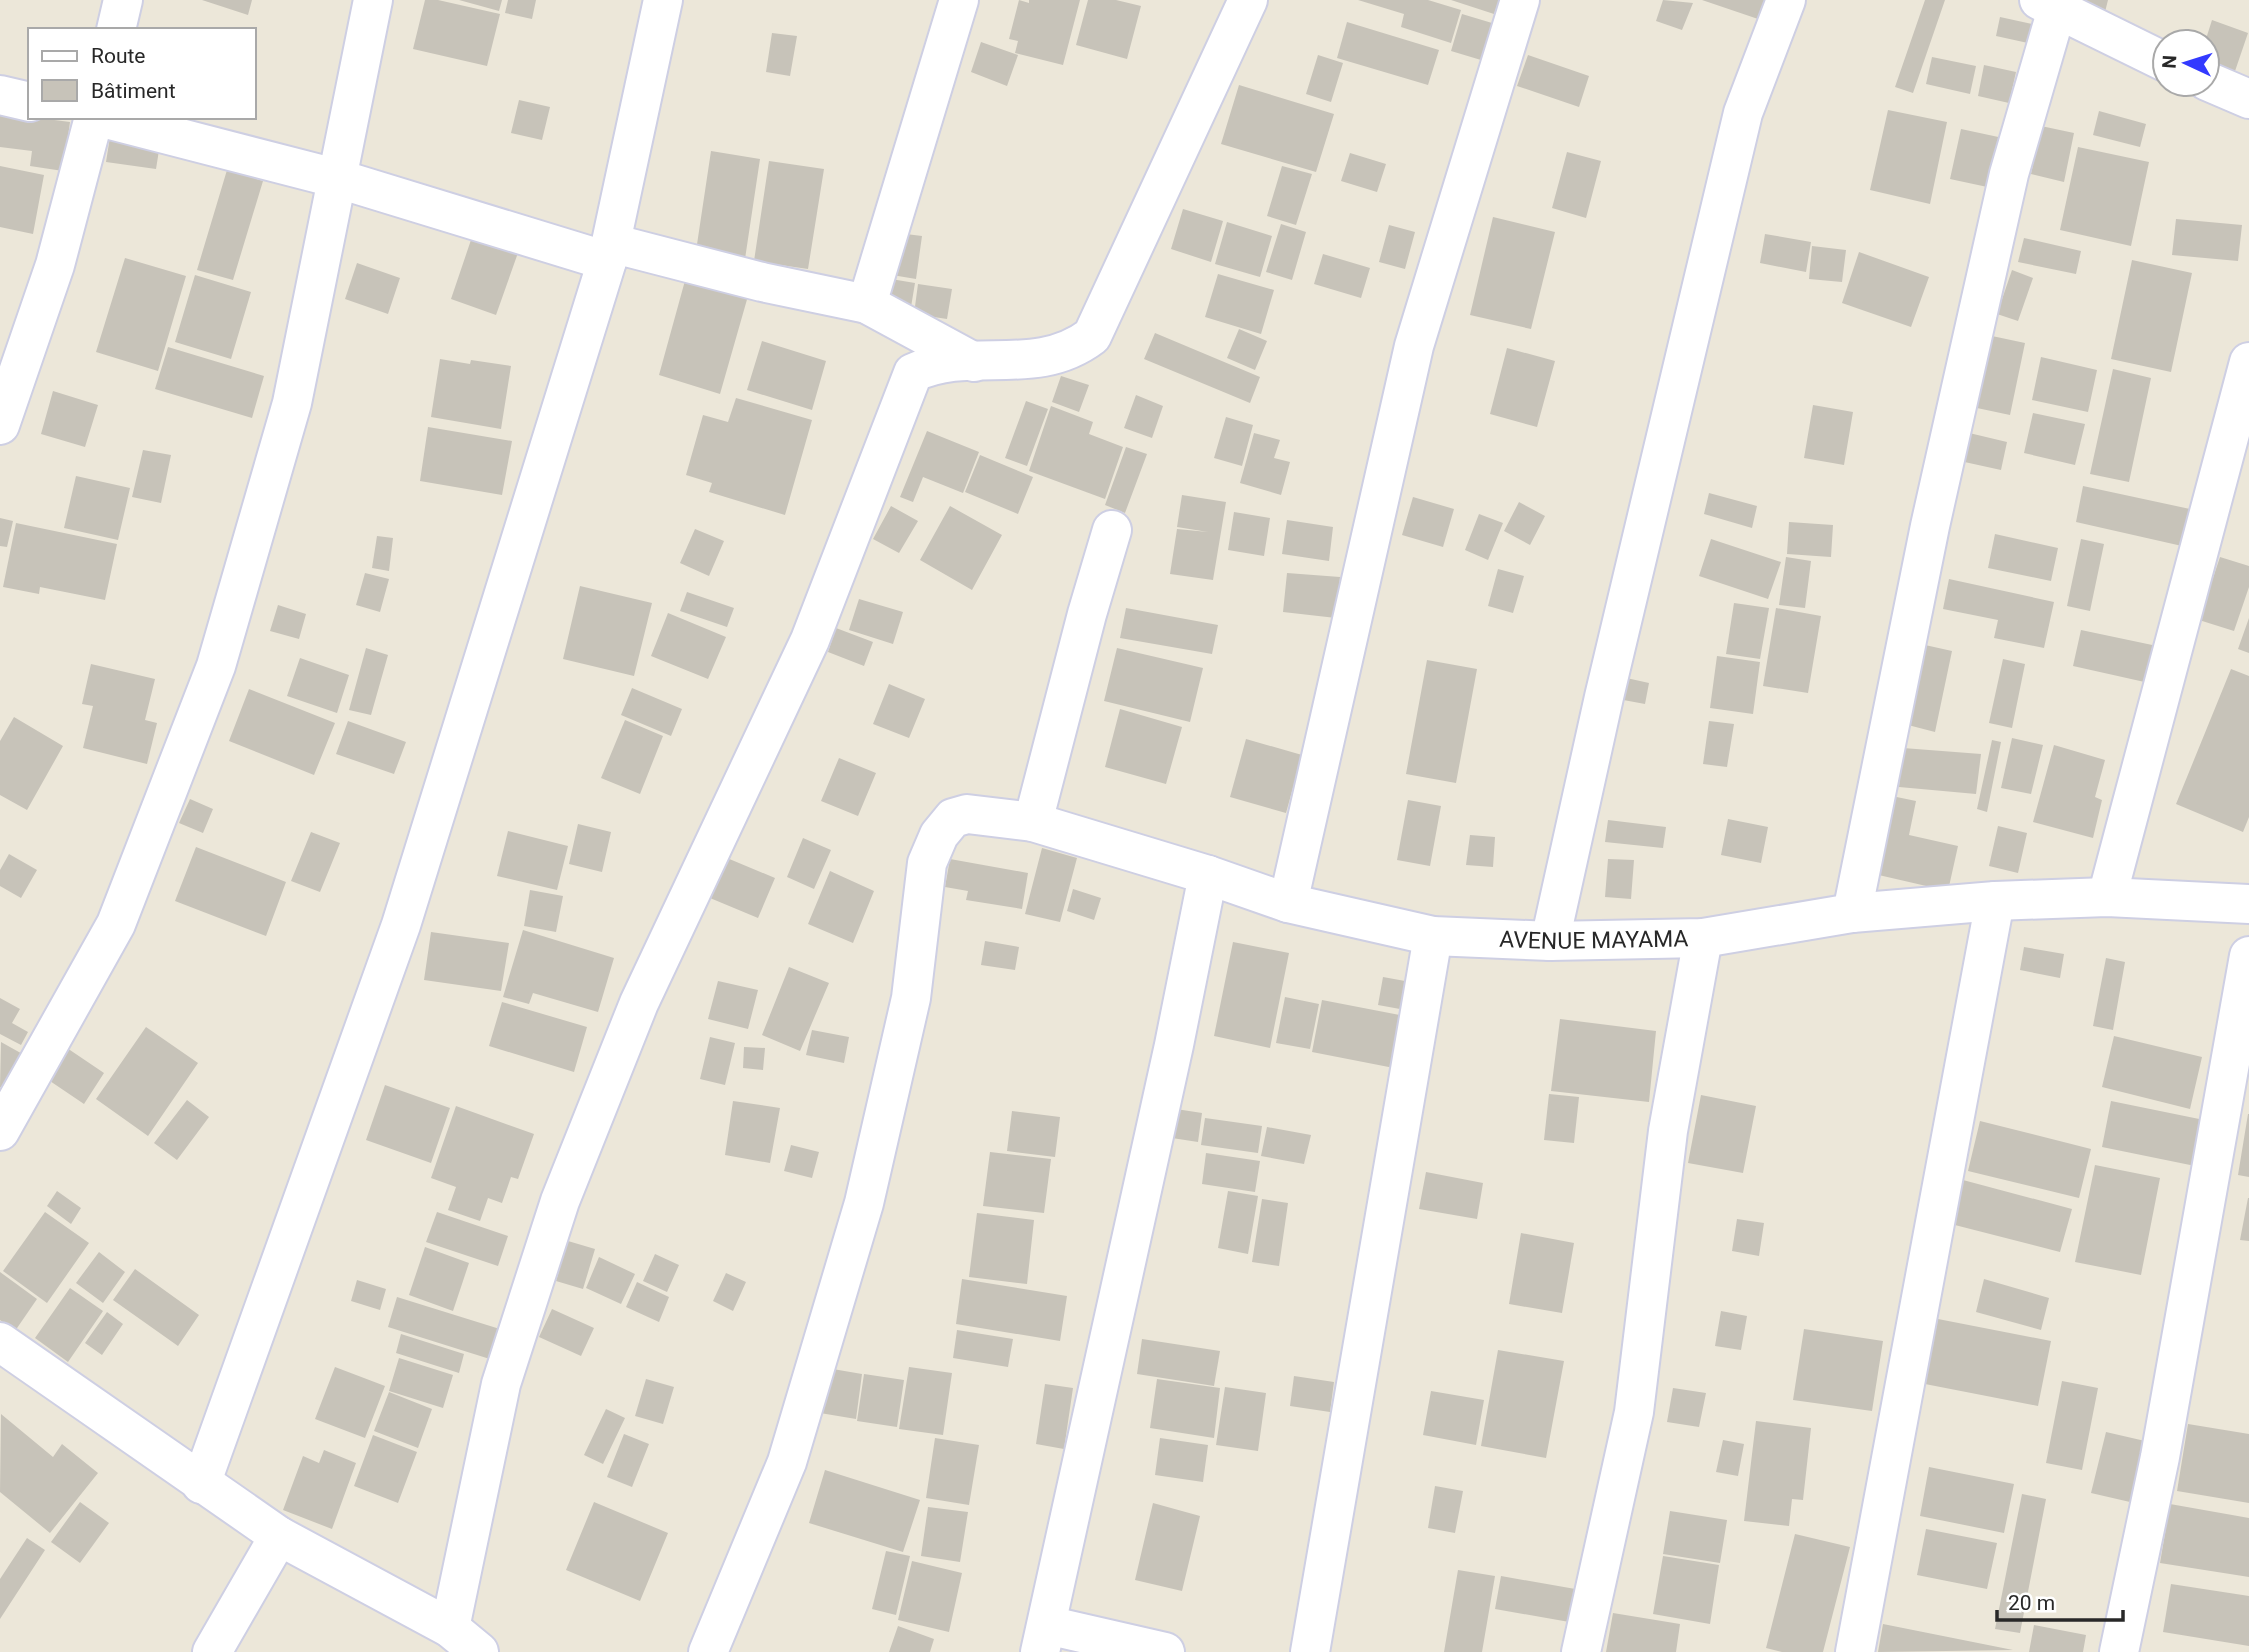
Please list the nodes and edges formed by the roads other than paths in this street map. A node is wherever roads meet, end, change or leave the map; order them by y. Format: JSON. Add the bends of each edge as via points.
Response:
{"nodes":[{"id":1,"x":123,"y":0,"type":"edge"},
{"id":2,"x":373,"y":0,"type":"edge"},
{"id":3,"x":663,"y":0,"type":"edge"},
{"id":4,"x":959,"y":0,"type":"edge"},
{"id":5,"x":1248,"y":0,"type":"edge"},
{"id":6,"x":1520,"y":0,"type":"edge"},
{"id":7,"x":1786,"y":0,"type":"edge"},
{"id":8,"x":2048,"y":4,"type":"edge"},
{"id":9,"x":116,"y":28,"type":"edge"},
{"id":10,"x":2151,"y":55,"type":"edge"},
{"id":11,"x":2221,"y":86,"type":"edge"},
{"id":12,"x":0,"y":95,"type":"edge"},
{"id":13,"x":2249,"y":99,"type":"edge"},
{"id":14,"x":28,"y":102,"type":"edge"},
{"id":15,"x":95,"y":119,"type":"edge"},
{"id":16,"x":104,"y":119,"type":"edge"},
{"id":17,"x":339,"y":179,"type":"junction"},
{"id":18,"x":609,"y":252,"type":"junction"},
{"id":19,"x":867,"y":304,"type":"junction"},
{"id":20,"x":974,"y":362,"type":"junction"},
{"id":21,"x":2249,"y":362,"type":"edge"},
{"id":22,"x":0,"y":425,"type":"edge"},
{"id":23,"x":1112,"y":530,"type":"dead end"},
{"id":24,"x":1033,"y":822,"type":"junction"},
{"id":25,"x":1208,"y":875,"type":"junction"},
{"id":26,"x":2107,"y":897,"type":"junction"},
{"id":27,"x":1995,"y":901,"type":"junction"},
{"id":28,"x":1288,"y":903,"type":"junction"},
{"id":29,"x":2249,"y":904,"type":"edge"},
{"id":30,"x":1852,"y":913,"type":"junction"},
{"id":31,"x":1433,"y":936,"type":"junction"},
{"id":32,"x":1703,"y":938,"type":"junction"},
{"id":33,"x":1550,"y":941,"type":"junction"},
{"id":34,"x":2249,"y":956,"type":"edge"},
{"id":35,"x":0,"y":1131,"type":"edge"},
{"id":36,"x":0,"y":1342,"type":"edge"},
{"id":37,"x":201,"y":1484,"type":"junction"},
{"id":38,"x":279,"y":1536,"type":"junction"},
{"id":39,"x":450,"y":1628,"type":"junction"},
{"id":40,"x":1044,"y":1639,"type":"edge"},
{"id":41,"x":212,"y":1652,"type":"edge"},
{"id":42,"x":479,"y":1652,"type":"edge"},
{"id":43,"x":708,"y":1652,"type":"edge"},
{"id":44,"x":1165,"y":1652,"type":"edge"},
{"id":45,"x":1310,"y":1652,"type":"edge"},
{"id":46,"x":1581,"y":1652,"type":"edge"},
{"id":47,"x":1855,"y":1652,"type":"edge"},
{"id":48,"x":2119,"y":1652,"type":"edge"}],
"edges":[{"from":1,"to":9,"type":"street"},
{"from":2,"to":17,"type":"street"},
{"from":3,"to":18,"type":"street"},
{"from":4,"to":19,"type":"street"},
{"from":5,"to":20,"type":"street","via":[[1092,336],[1054,357]]},
{"from":6,"to":28,"type":"street","via":[[1414,346]]},
{"from":7,"to":33,"type":"street","via":[[1743,113]]},
{"from":8,"to":10,"type":"street"},
{"from":8,"to":30,"type":"street","via":[[1930,526]]},
{"from":11,"to":13,"type":"street"},
{"from":12,"to":14,"type":"street"},
{"from":15,"to":22,"type":"street","via":[[55,265]]},
{"from":16,"to":17,"type":"street"},
{"from":17,"to":18,"type":"street"},
{"from":17,"to":35,"type":"street","via":[[292,403],[216,666],[116,924]]},
{"from":18,"to":19,"type":"street"},
{"from":18,"to":37,"type":"street","via":[[401,925]]},
{"from":19,"to":20,"type":"street"},
{"from":20,"to":39,"type":"street","via":[[933,364],[913,373],[810,640],[639,1003],[560,1201],[501,1384]]},
{"from":21,"to":26,"type":"street"},
{"from":23,"to":24,"type":"street"},
{"from":24,"to":25,"type":"street","name":"AVENUE MAYAMA"},
{"from":24,"to":43,"type":"street","name":"AVENUE MAYAMA","via":[[967,814],[953,818],[926,863],[911,998],[864,1203],[787,1462]]},
{"from":25,"to":28,"type":"street","name":"AVENUE MAYAMA"},
{"from":25,"to":40,"type":"street"},
{"from":26,"to":27,"type":"street","name":"AVENUE MAYAMA"},
{"from":26,"to":29,"type":"street","name":"AVENUE MAYAMA"},
{"from":27,"to":30,"type":"street","name":"AVENUE MAYAMA"},
{"from":27,"to":47,"type":"street"},
{"from":28,"to":31,"type":"street","name":"AVENUE MAYAMA"},
{"from":30,"to":32,"type":"street","name":"AVENUE MAYAMA"},
{"from":31,"to":33,"type":"street","name":"AVENUE MAYAMA"},
{"from":31,"to":45,"type":"street"},
{"from":32,"to":33,"type":"street","name":"AVENUE MAYAMA"},
{"from":32,"to":46,"type":"street","via":[[1668,1131],[1634,1412]]},
{"from":34,"to":48,"type":"street","via":[[2160,1457]]},
{"from":36,"to":37,"type":"street"},
{"from":37,"to":38,"type":"street"},
{"from":38,"to":39,"type":"street"},
{"from":38,"to":41,"type":"street"},
{"from":39,"to":42,"type":"street"},
{"from":40,"to":44,"type":"street"}]}
